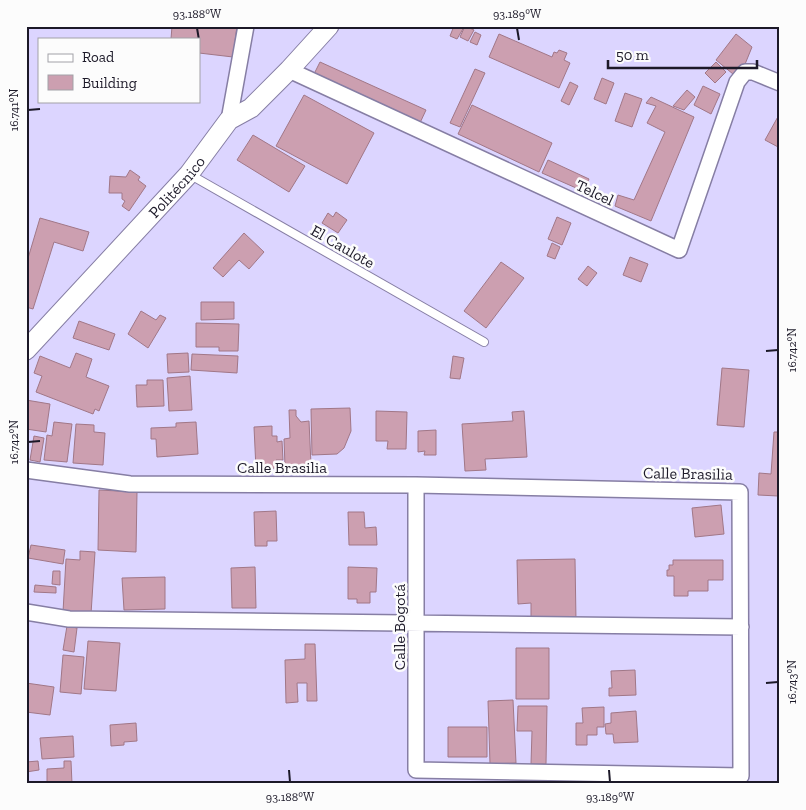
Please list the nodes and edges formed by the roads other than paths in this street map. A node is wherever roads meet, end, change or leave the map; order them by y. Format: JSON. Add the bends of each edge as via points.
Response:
{"nodes":[{"id":1,"x":246,"y":26,"type":"edge"},
{"id":2,"x":329,"y":26,"type":"edge"},
{"id":3,"x":289,"y":70,"type":"junction"},
{"id":4,"x":780,"y":83,"type":"edge"},
{"id":5,"x":229,"y":120,"type":"junction"},
{"id":6,"x":189,"y":174,"type":"junction"},
{"id":7,"x":484,"y":342,"type":"dead end"},
{"id":8,"x":26,"y":350,"type":"edge"},
{"id":9,"x":26,"y":470,"type":"edge"},
{"id":10,"x":416,"y":485,"type":"junction"},
{"id":11,"x":26,"y":612,"type":"edge"},
{"id":12,"x":417,"y":624,"type":"junction"},
{"id":13,"x":741,"y":628,"type":"junction"},
{"id":14,"x":416,"y":770,"type":"joint"}],
"edges":[{"from":1,"to":5,"type":"street"},
{"from":2,"to":3,"type":"street","name":"Politécnico"},
{"from":3,"to":4,"type":"street","name":"Telcel","via":[[679,250],[738,82],[745,72],[753,72]]},
{"from":3,"to":5,"type":"street","name":"Politécnico","via":[[251,108]]},
{"from":5,"to":6,"type":"street","name":"Politécnico"},
{"from":6,"to":7,"type":"lane","name":"El Caulote"},
{"from":6,"to":8,"type":"street","name":"Politécnico"},
{"from":9,"to":10,"type":"street","name":"Calle Brasilia","via":[[130,484]]},
{"from":10,"to":12,"type":"street","name":"Calle Bogotá"},
{"from":10,"to":13,"type":"street","name":"Calle Brasilia","via":[[740,492]]},
{"from":11,"to":12,"type":"street","via":[[69,619]]},
{"from":12,"to":13,"type":"street"},
{"from":12,"to":14,"type":"street","name":"Calle Bogotá"},
{"from":13,"to":14,"type":"street","name":"Calle Brasilia","via":[[741,776]]}]}
